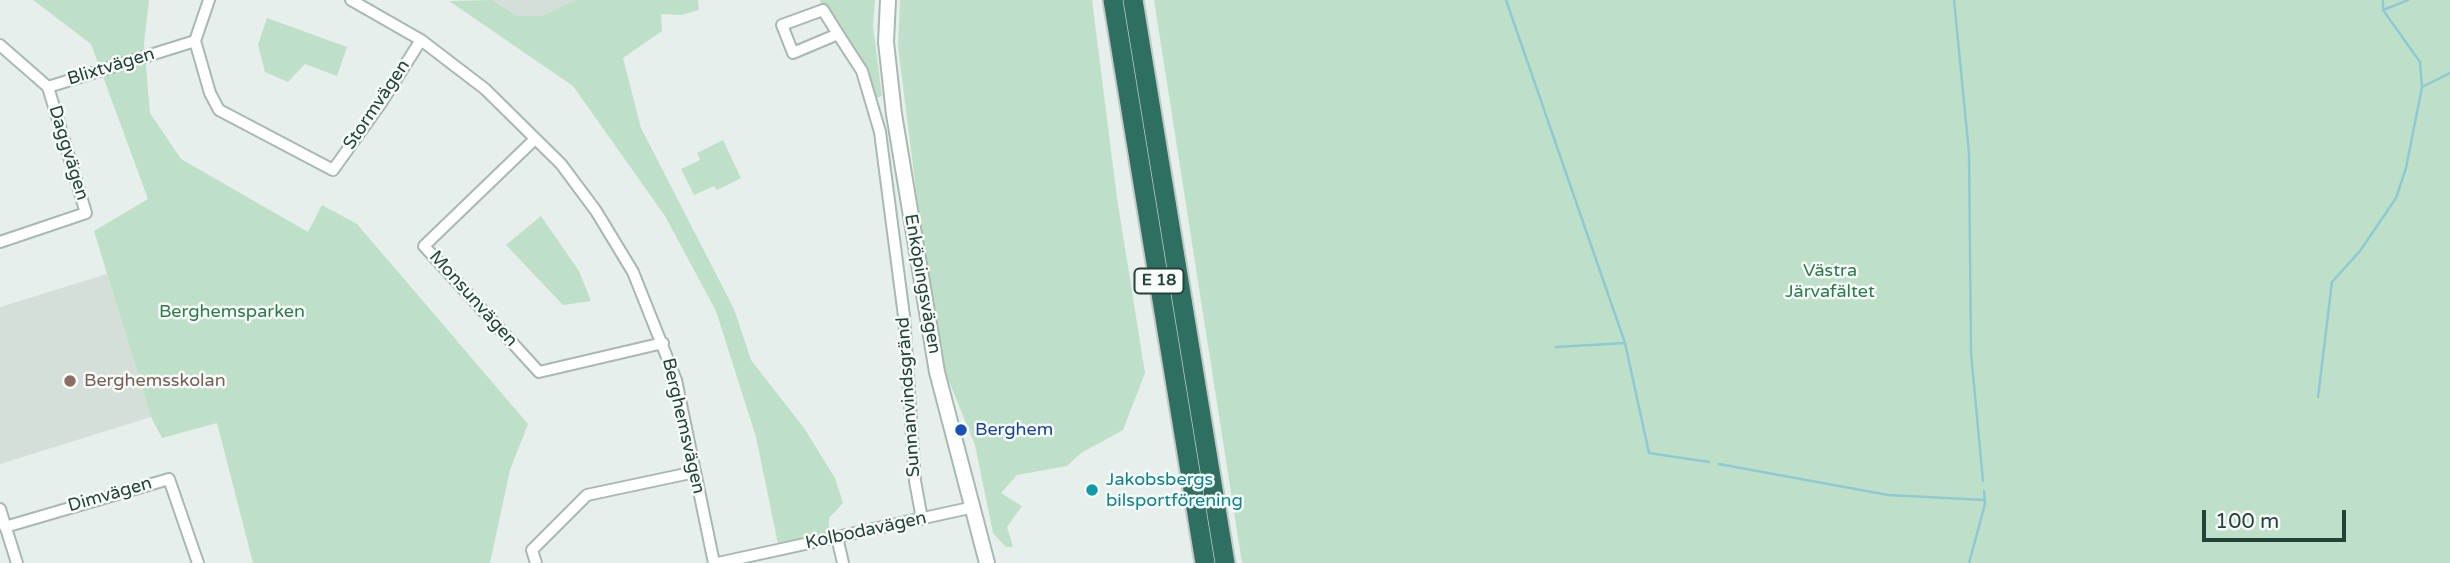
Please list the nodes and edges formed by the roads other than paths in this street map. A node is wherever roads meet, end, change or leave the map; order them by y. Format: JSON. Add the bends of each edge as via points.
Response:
{"nodes":[{"id":1,"x":209,"y":0,"type":"edge"},
{"id":2,"x":351,"y":0,"type":"edge"},
{"id":3,"x":888,"y":0,"type":"edge"},
{"id":4,"x":1113,"y":0,"type":"edge"},
{"id":5,"x":1133,"y":0,"type":"edge"},
{"id":6,"x":838,"y":34,"type":"junction"},
{"id":7,"x":421,"y":40,"type":"junction"},
{"id":8,"x":195,"y":41,"type":"junction"},
{"id":9,"x":0,"y":45,"type":"edge"},
{"id":10,"x":48,"y":87,"type":"junction"},
{"id":11,"x":535,"y":139,"type":"junction"},
{"id":12,"x":0,"y":242,"type":"edge"},
{"id":13,"x":663,"y":343,"type":"junction"},
{"id":14,"x":695,"y":472,"type":"junction"},
{"id":15,"x":974,"y":508,"type":"junction"},
{"id":16,"x":0,"y":509,"type":"edge"},
{"id":17,"x":922,"y":519,"type":"junction"},
{"id":18,"x":5,"y":527,"type":"junction"},
{"id":19,"x":837,"y":537,"type":"junction"},
{"id":20,"x":17,"y":563,"type":"edge"},
{"id":21,"x":198,"y":563,"type":"edge"},
{"id":22,"x":536,"y":563,"type":"edge"},
{"id":23,"x":716,"y":563,"type":"edge"},
{"id":24,"x":843,"y":563,"type":"edge"},
{"id":25,"x":987,"y":563,"type":"edge"},
{"id":26,"x":1205,"y":563,"type":"edge"},
{"id":27,"x":1225,"y":563,"type":"edge"}],
"edges":[{"from":1,"to":8,"type":"street"},
{"from":2,"to":7,"type":"street","name":"Berghemsvägen"},
{"from":3,"to":15,"type":"street","name":"Enköpingsvägen","via":[[886,42],[919,270],[937,372]]},
{"from":4,"to":26,"type":"highway","number":"E 18"},
{"from":5,"to":27,"type":"highway","number":"E 18"},
{"from":6,"to":6,"type":"street","name":"Sunnanvindsgränd","via":[[823,10],[782,25],[793,53]]},
{"from":6,"to":17,"type":"street","name":"Sunnanvindsgränd","via":[[862,71],[880,132],[904,316],[915,481]]},
{"from":7,"to":8,"type":"street","name":"Stormvägen","via":[[332,170],[219,110]]},
{"from":7,"to":11,"type":"street","name":"Berghemsvägen","via":[[485,89]]},
{"from":8,"to":10,"type":"street","name":"Blixtvägen"},
{"from":9,"to":10,"type":"street","name":"Blixtvägen"},
{"from":10,"to":12,"type":"street","name":"Daggvägen","via":[[86,213]]},
{"from":11,"to":13,"type":"street","name":"Berghemsvägen","via":[[561,164],[596,211],[634,272]]},
{"from":11,"to":13,"type":"street","name":"Monsunvägen","via":[[424,246],[540,372]]},
{"from":13,"to":14,"type":"street","name":"Berghemsvägen","via":[[676,380]]},
{"from":14,"to":22,"type":"street","via":[[587,495],[532,550]]},
{"from":14,"to":23,"type":"street","name":"Berghemsvägen"},
{"from":15,"to":17,"type":"street","name":"Kolbodavägen"},
{"from":15,"to":25,"type":"street","name":"Enköpingsvägen"},
{"from":16,"to":18,"type":"street"},
{"from":17,"to":19,"type":"street","name":"Kolbodavägen"},
{"from":18,"to":20,"type":"street"},
{"from":18,"to":21,"type":"street","name":"Dimvägen","via":[[169,478]]},
{"from":19,"to":23,"type":"street","name":"Kolbodavägen"},
{"from":19,"to":24,"type":"street"}]}
